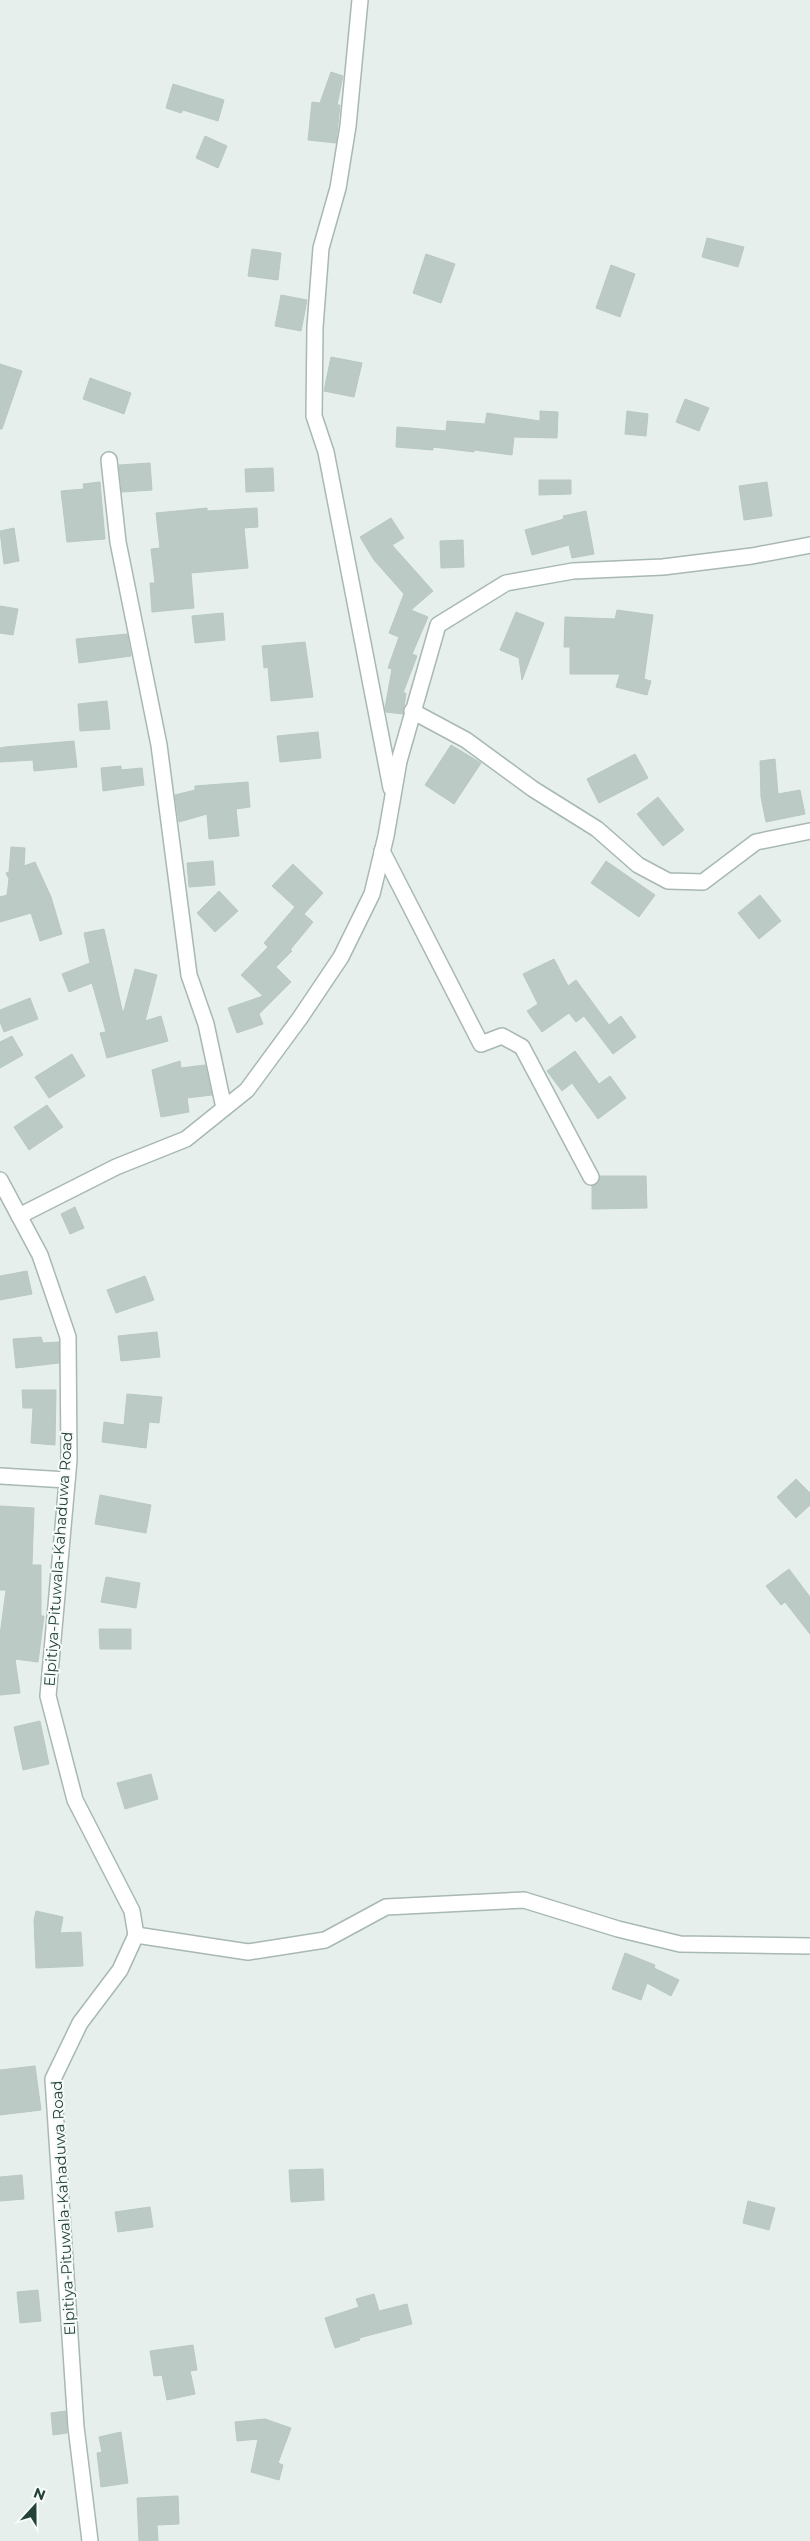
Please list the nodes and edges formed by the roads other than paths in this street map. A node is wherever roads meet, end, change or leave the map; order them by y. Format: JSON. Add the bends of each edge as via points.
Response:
{"nodes":[{"id":1,"x":360,"y":0,"type":"edge"},
{"id":2,"x":109,"y":460,"type":"dead end"},
{"id":3,"x":810,"y":545,"type":"edge"},
{"id":4,"x":412,"y":711,"type":"junction"},
{"id":5,"x":393,"y":797,"type":"junction"},
{"id":6,"x":810,"y":831,"type":"edge"},
{"id":7,"x":382,"y":851,"type":"junction"},
{"id":8,"x":224,"y":1108,"type":"junction"},
{"id":9,"x":591,"y":1176,"type":"dead end"},
{"id":10,"x":0,"y":1180,"type":"edge"},
{"id":11,"x":19,"y":1216,"type":"junction"},
{"id":12,"x":0,"y":1476,"type":"edge"},
{"id":13,"x":67,"y":1480,"type":"junction"},
{"id":14,"x":136,"y":1935,"type":"junction"},
{"id":15,"x":810,"y":1946,"type":"edge"},
{"id":16,"x":90,"y":2541,"type":"edge"}],
"edges":[{"from":1,"to":5,"type":"street","via":[[348,126],[338,188],[321,248],[315,327],[314,416],[326,452]]},
{"from":2,"to":8,"type":"street","via":[[118,542],[159,745],[189,975],[206,1024]]},
{"from":3,"to":4,"type":"street","via":[[662,567],[572,571],[506,583],[438,625]]},
{"from":4,"to":5,"type":"street"},
{"from":4,"to":6,"type":"street","via":[[466,740],[533,789],[596,829],[638,865],[668,881],[703,882],[756,842]]},
{"from":5,"to":7,"type":"street"},
{"from":7,"to":8,"type":"street","via":[[372,894],[341,957],[247,1090]]},
{"from":7,"to":9,"type":"street","via":[[481,1044],[502,1036],[522,1047]]},
{"from":8,"to":11,"type":"street","via":[[186,1139],[116,1167]]},
{"from":10,"to":11,"type":"street","name":"Elpitiya-Pituwala-Kahaduwa Road"},
{"from":11,"to":13,"type":"street","name":"Elpitiya-Pituwala-Kahaduwa Road","via":[[40,1255],[68,1337]]},
{"from":12,"to":13,"type":"street"},
{"from":13,"to":14,"type":"street","name":"Elpitiya-Pituwala-Kahaduwa Road","via":[[48,1696],[75,1800],[132,1911]]},
{"from":14,"to":15,"type":"street","via":[[248,1952],[325,1940],[386,1907],[524,1900],[680,1944]]},
{"from":14,"to":16,"type":"street","name":"Elpitiya-Pituwala-Kahaduwa Road","via":[[120,1970],[80,2023],[53,2079],[76,2427]]}]}
